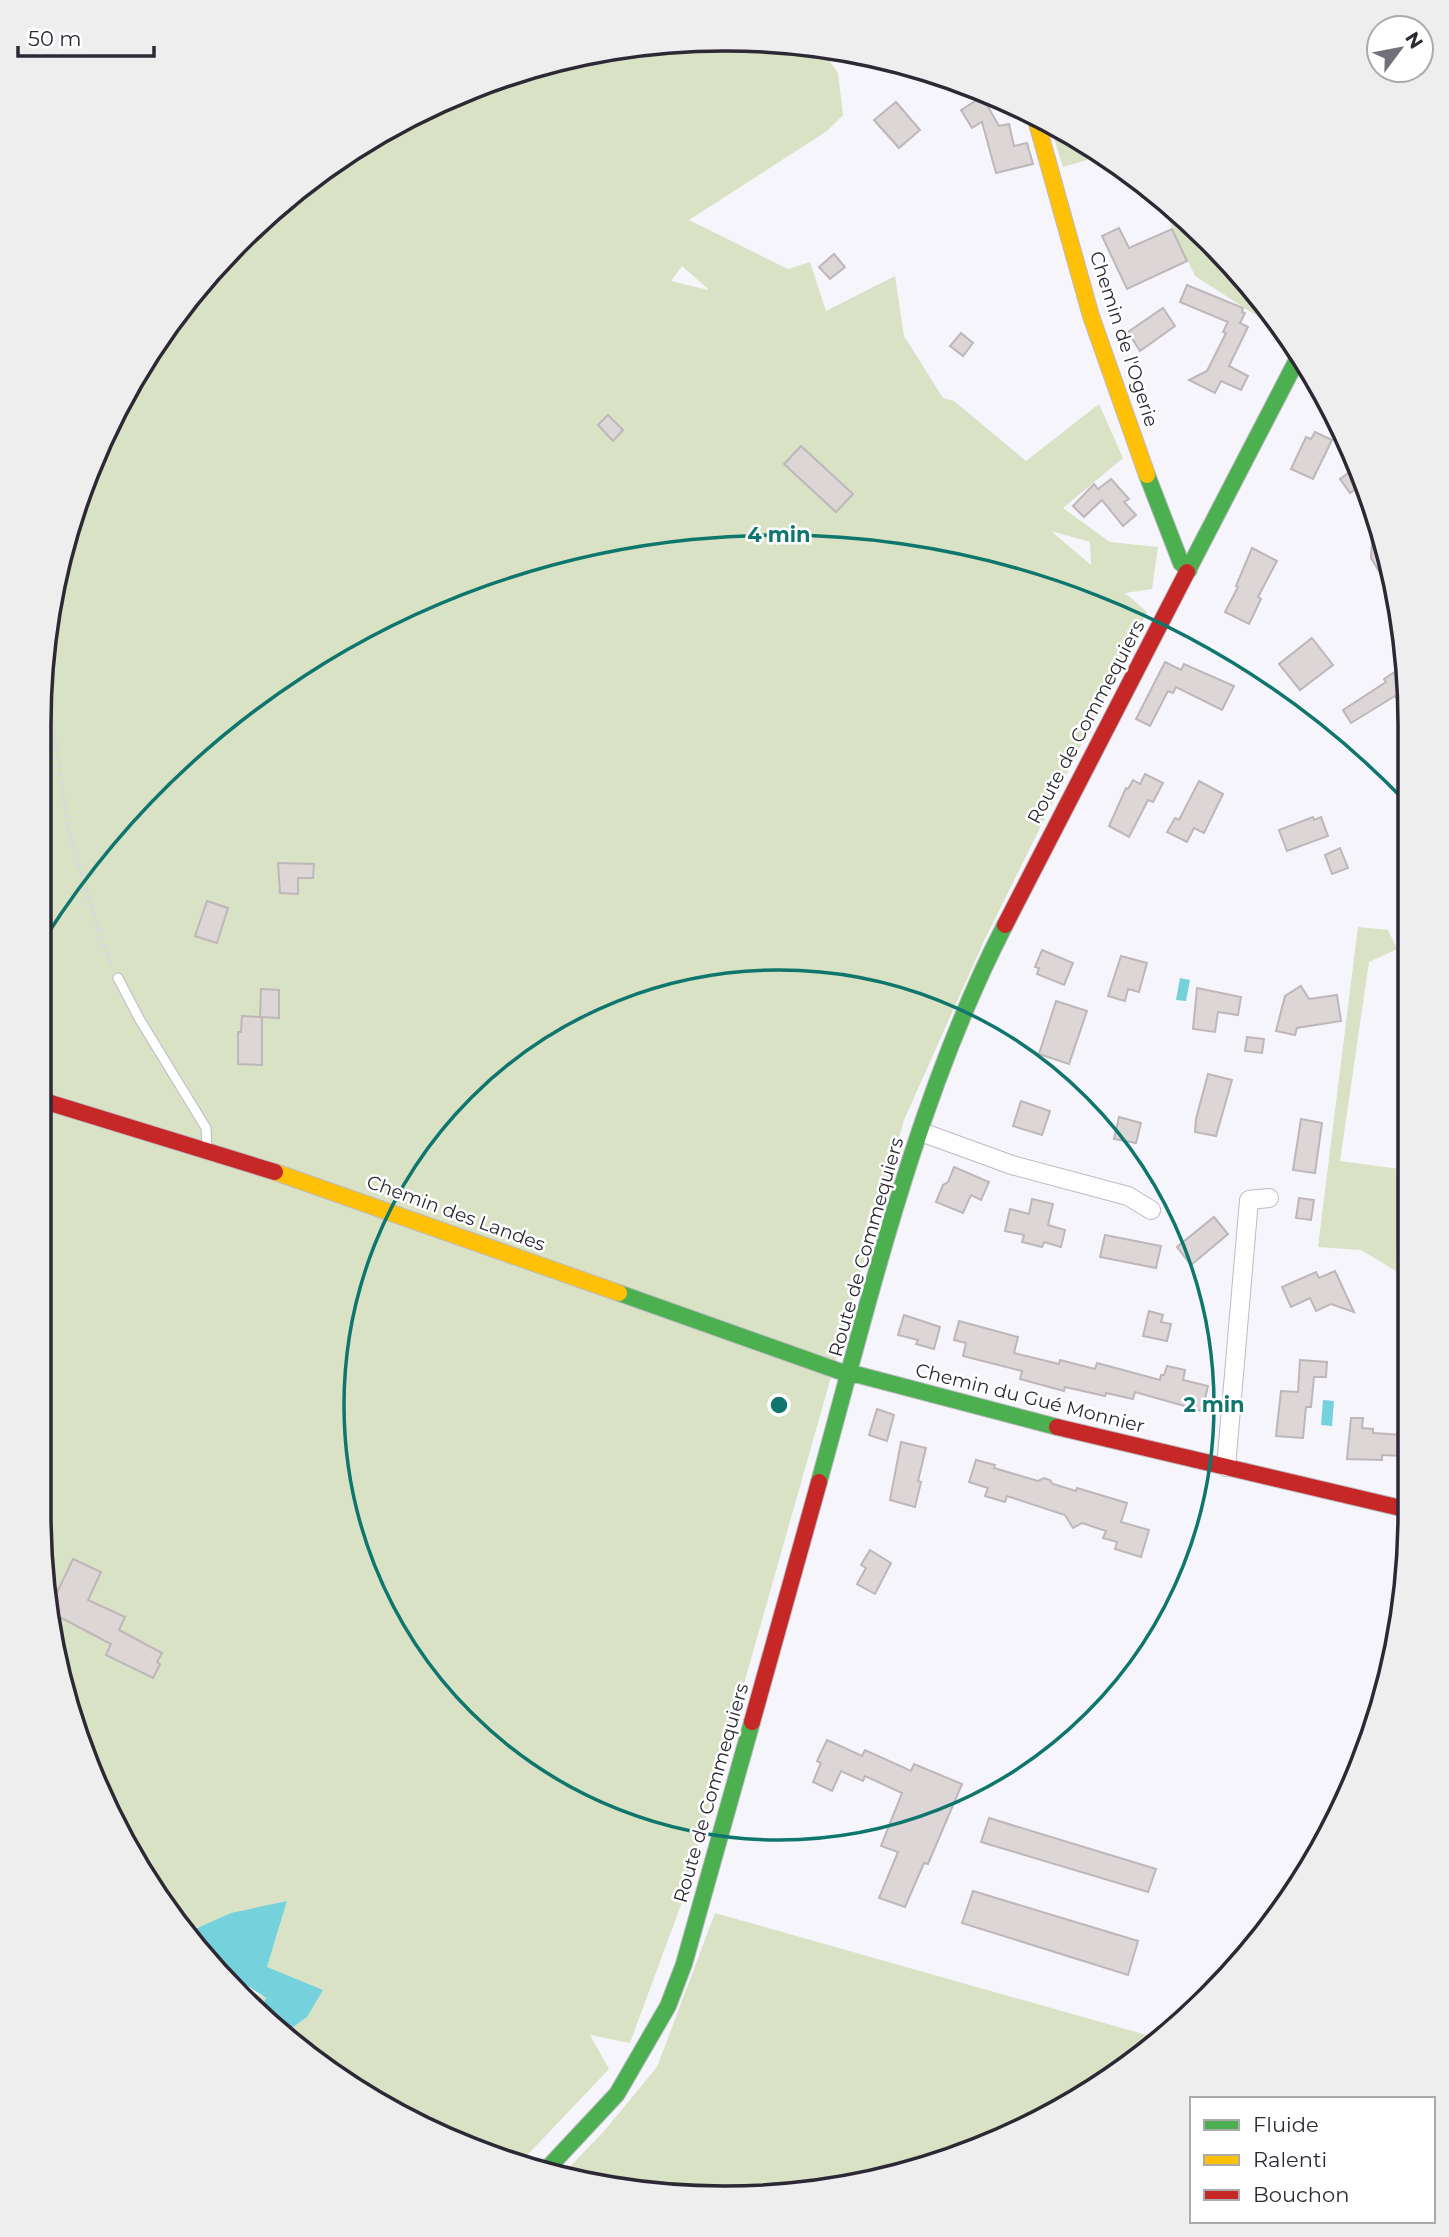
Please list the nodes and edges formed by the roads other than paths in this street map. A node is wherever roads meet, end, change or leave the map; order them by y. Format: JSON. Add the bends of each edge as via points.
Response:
{"nodes":[{"id":1,"x":1039,"y":129,"type":"edge"},
{"id":2,"x":1295,"y":366,"type":"edge"},
{"id":3,"x":1189,"y":570,"type":"junction"},
{"id":4,"x":118,"y":978,"type":"road end"},
{"id":5,"x":51,"y":1103,"type":"edge"},
{"id":6,"x":921,"y":1132,"type":"junction"},
{"id":7,"x":207,"y":1151,"type":"junction"},
{"id":8,"x":1269,"y":1198,"type":"dead end"},
{"id":9,"x":1151,"y":1210,"type":"dead end"},
{"id":10,"x":850,"y":1375,"type":"junction"},
{"id":11,"x":1226,"y":1467,"type":"junction"},
{"id":12,"x":1398,"y":1507,"type":"edge"},
{"id":13,"x":553,"y":2164,"type":"edge"}],
"edges":[{"from":1,"to":3,"type":"street","name":"Chemin de l'Ogerie","via":[[1091,316],[1181,563]]},
{"from":2,"to":3,"type":"street","name":"Route de Commequiers"},
{"from":3,"to":6,"type":"street","name":"Route de Commequiers","via":[[983,968]]},
{"from":4,"to":7,"type":"lane","via":[[206,1128]]},
{"from":5,"to":7,"type":"street","name":"Chemin des Landes"},
{"from":6,"to":9,"type":"street","via":[[1012,1165],[1128,1196]]},
{"from":6,"to":10,"type":"street","name":"Route de Commequiers"},
{"from":7,"to":10,"type":"street","name":"Chemin des Landes"},
{"from":8,"to":11,"type":"street","via":[[1249,1200]]},
{"from":10,"to":11,"type":"street","name":"Chemin du Gué Monnier"},
{"from":10,"to":13,"type":"street","name":"Route de Commequiers","via":[[684,1964],[668,2006],[617,2094]]},
{"from":11,"to":12,"type":"street","name":"Chemin du Gué Monnier"}]}
